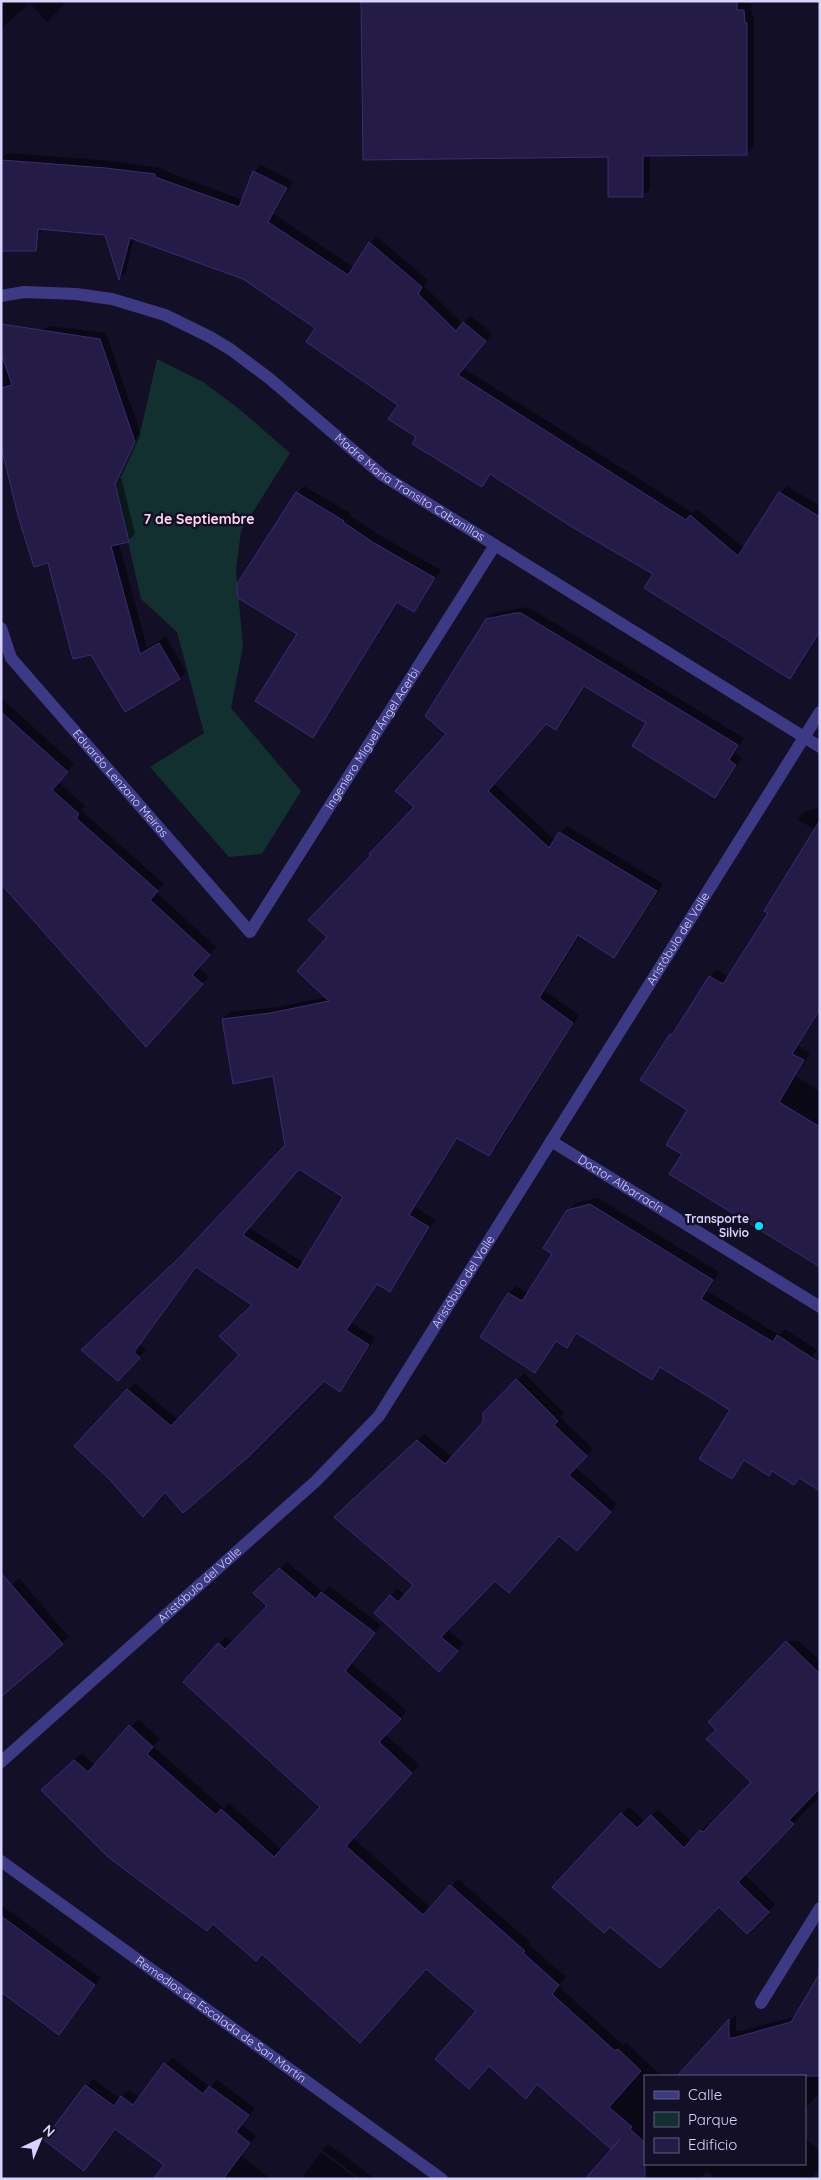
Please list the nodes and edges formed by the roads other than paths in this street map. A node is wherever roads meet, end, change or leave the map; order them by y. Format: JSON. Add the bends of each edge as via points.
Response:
{"nodes":[{"id":1,"x":1,"y":296,"type":"edge"},
{"id":2,"x":495,"y":545,"type":"junction"},
{"id":3,"x":1,"y":628,"type":"edge"},
{"id":4,"x":820,"y":712,"type":"edge"},
{"id":5,"x":804,"y":737,"type":"junction"},
{"id":6,"x":820,"y":747,"type":"edge"},
{"id":7,"x":250,"y":932,"type":"joint"},
{"id":8,"x":551,"y":1141,"type":"junction"},
{"id":9,"x":820,"y":1307,"type":"edge"},
{"id":10,"x":1,"y":1762,"type":"edge"},
{"id":11,"x":1,"y":1861,"type":"edge"},
{"id":12,"x":820,"y":1908,"type":"edge"},
{"id":13,"x":762,"y":2003,"type":"dead end"},
{"id":14,"x":442,"y":2179,"type":"edge"}],
"edges":[{"from":1,"to":2,"type":"street","name":"Madre María Transito Cabanillas","via":[[24,292],[112,299],[165,316],[210,338],[270,379],[382,475]]},
{"from":2,"to":5,"type":"street","name":"Madre María Transito Cabanillas"},
{"from":2,"to":7,"type":"street","name":"Ingeniero Miguel Ángel Acerbi"},
{"from":3,"to":7,"type":"street","name":"Eduardo Lenzano Meiras","via":[[12,658]]},
{"from":4,"to":5,"type":"street","name":"Aristóbulo del Valle"},
{"from":5,"to":6,"type":"street","name":"Madre María Transito Cabanillas"},
{"from":5,"to":8,"type":"street","name":"Aristóbulo del Valle"},
{"from":8,"to":9,"type":"street","name":"Doctor Albarracín"},
{"from":8,"to":10,"type":"street","name":"Aristóbulo del Valle","via":[[378,1416],[316,1481]]},
{"from":11,"to":14,"type":"street","name":"Remedios de Escalada de San Martín"},
{"from":12,"to":13,"type":"street"}]}
